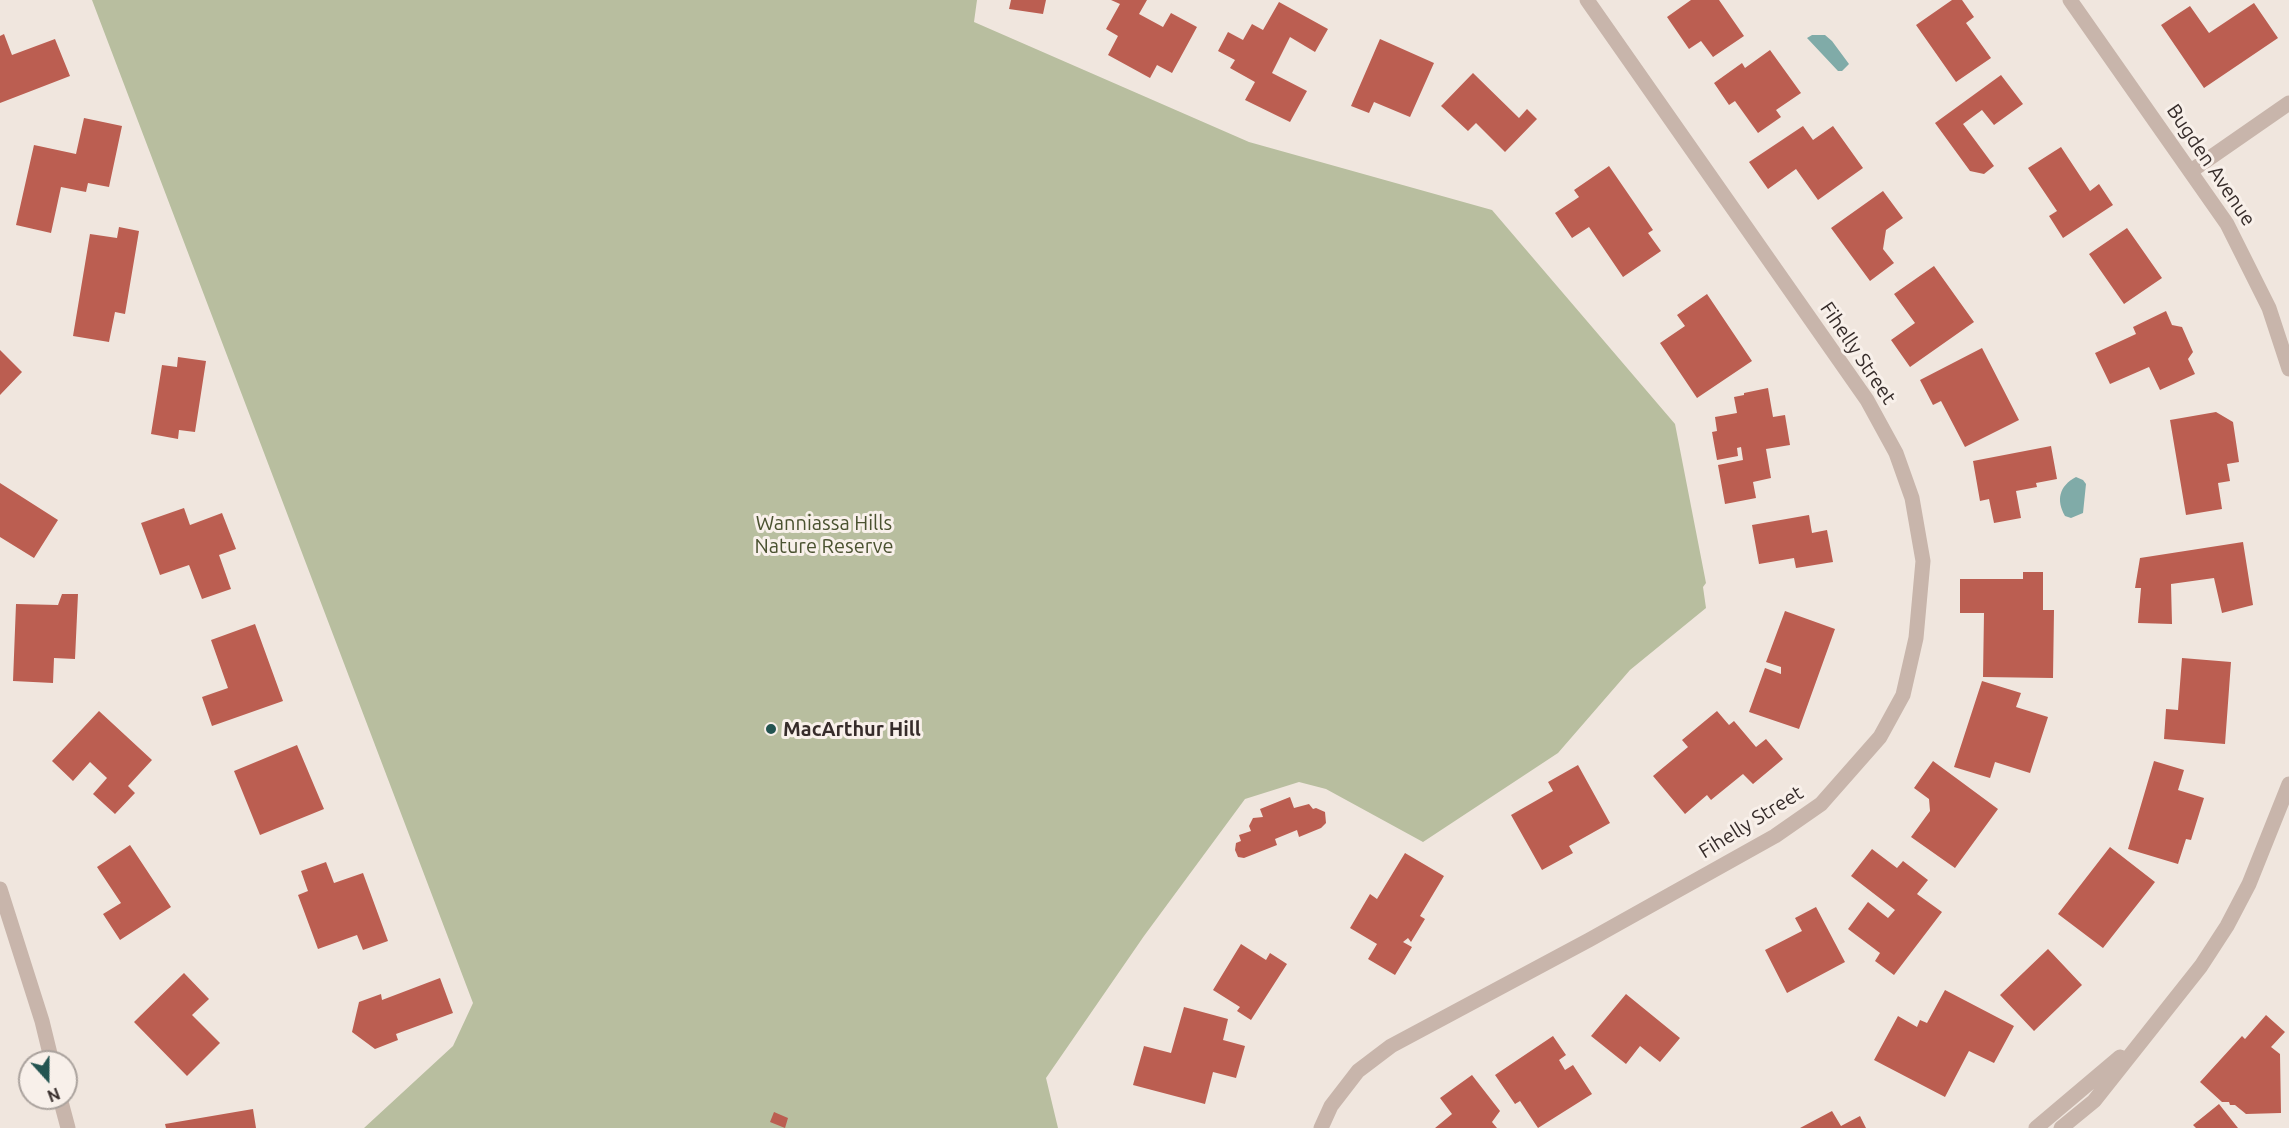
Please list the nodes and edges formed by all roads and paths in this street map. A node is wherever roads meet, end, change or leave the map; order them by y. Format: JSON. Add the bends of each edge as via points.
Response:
{"nodes":[{"id":1,"x":1587,"y":0,"type":"edge"},
{"id":2,"x":2070,"y":0,"type":"edge"},
{"id":3,"x":2289,"y":103,"type":"edge"},
{"id":4,"x":2191,"y":171,"type":"junction"},
{"id":5,"x":2289,"y":369,"type":"edge"},
{"id":6,"x":2289,"y":784,"type":"edge"},
{"id":7,"x":0,"y":889,"type":"edge"},
{"id":8,"x":2148,"y":1034,"type":"junction"},
{"id":9,"x":49,"y":1050,"type":"edge"},
{"id":10,"x":63,"y":1110,"type":"edge"},
{"id":11,"x":68,"y":1128,"type":"edge"},
{"id":12,"x":1322,"y":1128,"type":"edge"},
{"id":13,"x":2036,"y":1128,"type":"edge"},
{"id":14,"x":2061,"y":1128,"type":"edge"}],
"edges":[{"from":1,"to":12,"type":"street","name":"Fihelly Street","via":[[1868,400],[1896,453],[1912,498],[1923,561],[1916,638],[1903,695],[1881,737],[1821,804],[1775,836],[1391,1046],[1358,1071],[1331,1106]]},
{"from":2,"to":4,"type":"street","name":"Bugden Avenue"},
{"from":3,"to":4,"type":"street"},
{"from":4,"to":5,"type":"street","name":"Bugden Avenue","via":[[2242,252],[2269,308]]},
{"from":6,"to":8,"type":"street","via":[[2249,884],[2227,926],[2202,966]]},
{"from":7,"to":9,"type":"street"},
{"from":8,"to":13,"type":"street"},
{"from":8,"to":14,"type":"street","via":[[2094,1101]]},
{"from":10,"to":11,"type":"street"}]}
